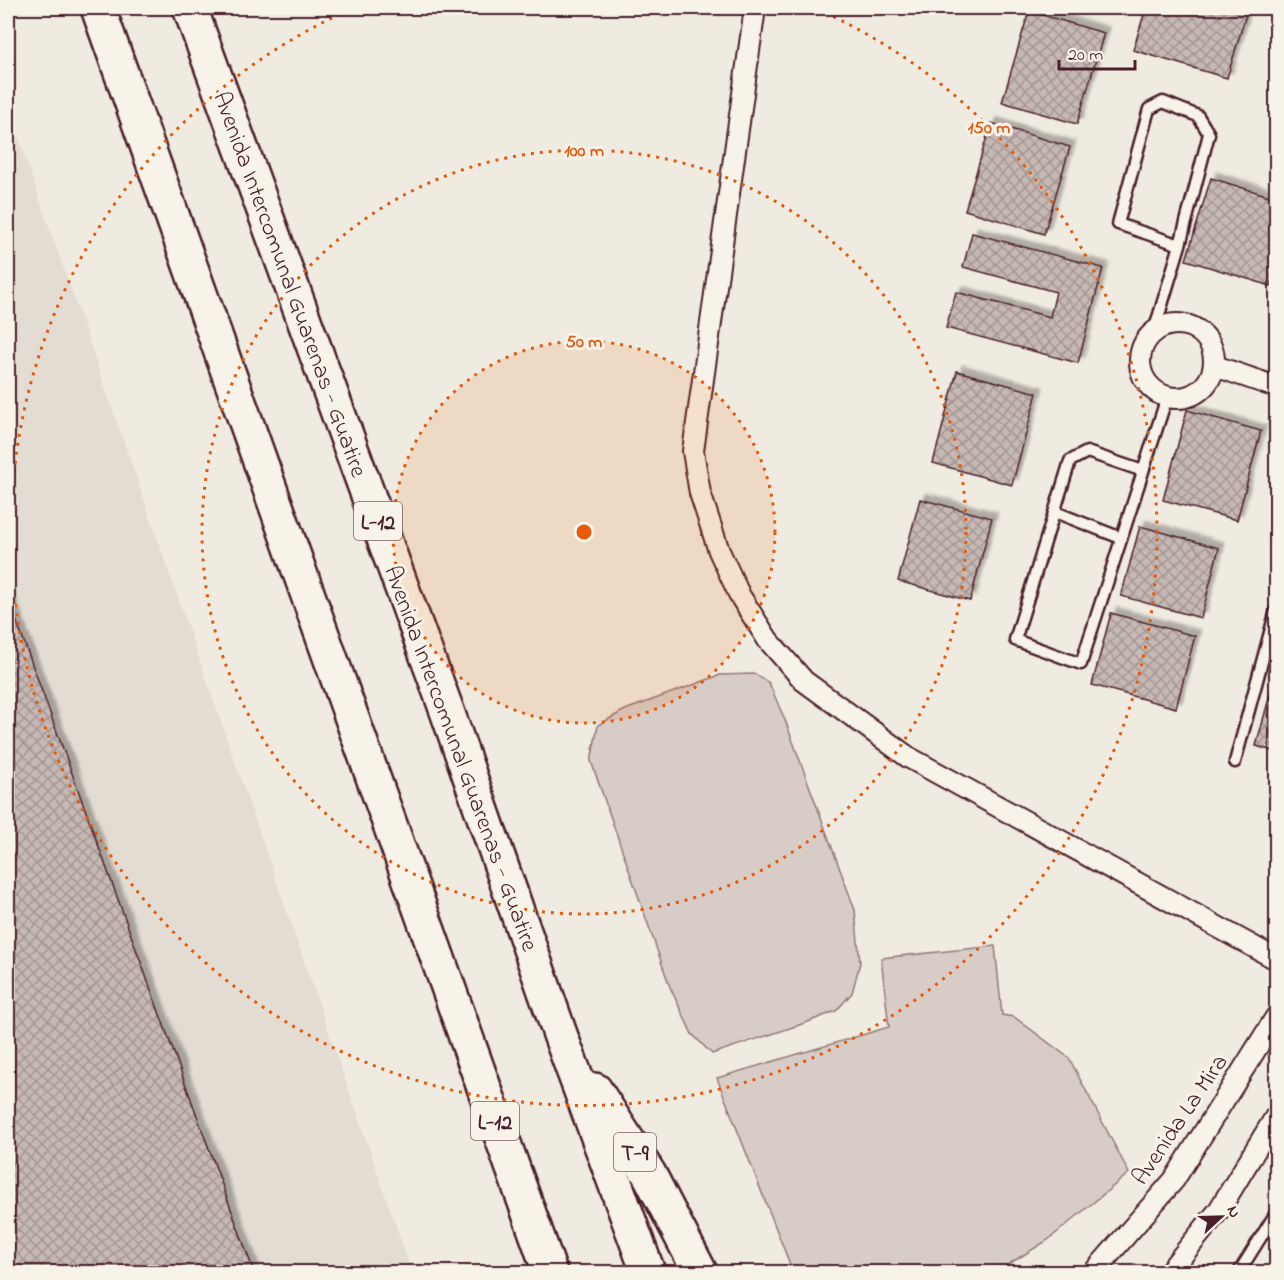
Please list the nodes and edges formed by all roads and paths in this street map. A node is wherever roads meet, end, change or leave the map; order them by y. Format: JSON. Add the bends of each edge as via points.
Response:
{"nodes":[{"id":1,"x":98,"y":8,"type":"edge"},
{"id":2,"x":190,"y":8,"type":"edge"},
{"id":3,"x":754,"y":8,"type":"edge"},
{"id":4,"x":1180,"y":245,"type":"junction"},
{"id":5,"x":1155,"y":328,"type":"junction"},
{"id":6,"x":1215,"y":366,"type":"junction"},
{"id":7,"x":1276,"y":387,"type":"edge"},
{"id":8,"x":1167,"y":397,"type":"junction"},
{"id":9,"x":1143,"y":471,"type":"junction"},
{"id":10,"x":1055,"y":512,"type":"junction"},
{"id":11,"x":1121,"y":538,"type":"junction"},
{"id":12,"x":1276,"y":610,"type":"edge"},
{"id":13,"x":1235,"y":762,"type":"dead end"},
{"id":14,"x":1276,"y":959,"type":"edge"},
{"id":15,"x":1276,"y":1017,"type":"edge"},
{"id":16,"x":561,"y":1036,"type":"junction"},
{"id":17,"x":1276,"y":1116,"type":"edge"},
{"id":18,"x":1276,"y":1213,"type":"edge"},
{"id":19,"x":550,"y":1272,"type":"edge"},
{"id":20,"x":648,"y":1272,"type":"edge"},
{"id":21,"x":700,"y":1272,"type":"edge"},
{"id":22,"x":1095,"y":1272,"type":"edge"},
{"id":23,"x":1169,"y":1272,"type":"edge"},
{"id":24,"x":1239,"y":1272,"type":"edge"}],
"edges":[{"from":1,"to":19,"type":"highway","number":"L-12"},
{"from":2,"to":16,"type":"highway","name":"Avenida Intercomunal Guarenas - Guatire","number":"L-12","via":[[447,711]]},
{"from":3,"to":14,"type":"street","via":[[693,452],[700,493],[719,551],[740,596],[768,640],[804,681],[908,757]]},
{"from":4,"to":4,"type":"lane","via":[[1118,224],[1149,109],[1163,102],[1198,116],[1209,134]]},
{"from":4,"to":5,"type":"lane"},
{"from":5,"to":6,"type":"street","via":[[1176,322],[1197,328],[1211,344]]},
{"from":5,"to":8,"type":"street","via":[[1142,345],[1139,367],[1148,386]]},
{"from":6,"to":7,"type":"street"},
{"from":6,"to":8,"type":"street","via":[[1206,386],[1197,392],[1188,397]]},
{"from":8,"to":9,"type":"lane"},
{"from":9,"to":10,"type":"lane","via":[[1087,452],[1070,461]]},
{"from":9,"to":11,"type":"lane"},
{"from":10,"to":11,"type":"lane"},
{"from":10,"to":11,"type":"lane","via":[[1015,640],[1080,664]]},
{"from":12,"to":13,"type":"lane"},
{"from":15,"to":22,"type":"street","name":"Avenida La Mira","via":[[1174,1180]]},
{"from":16,"to":20,"type":"highway","name":"Avenida Intercomunal Guarenas - Guatire","number":"L-12"},
{"from":16,"to":21,"type":"highway","number":"T-9","via":[[649,1174]]},
{"from":17,"to":23,"type":"street","via":[[1219,1210]]},
{"from":18,"to":24,"type":"lane"}]}
